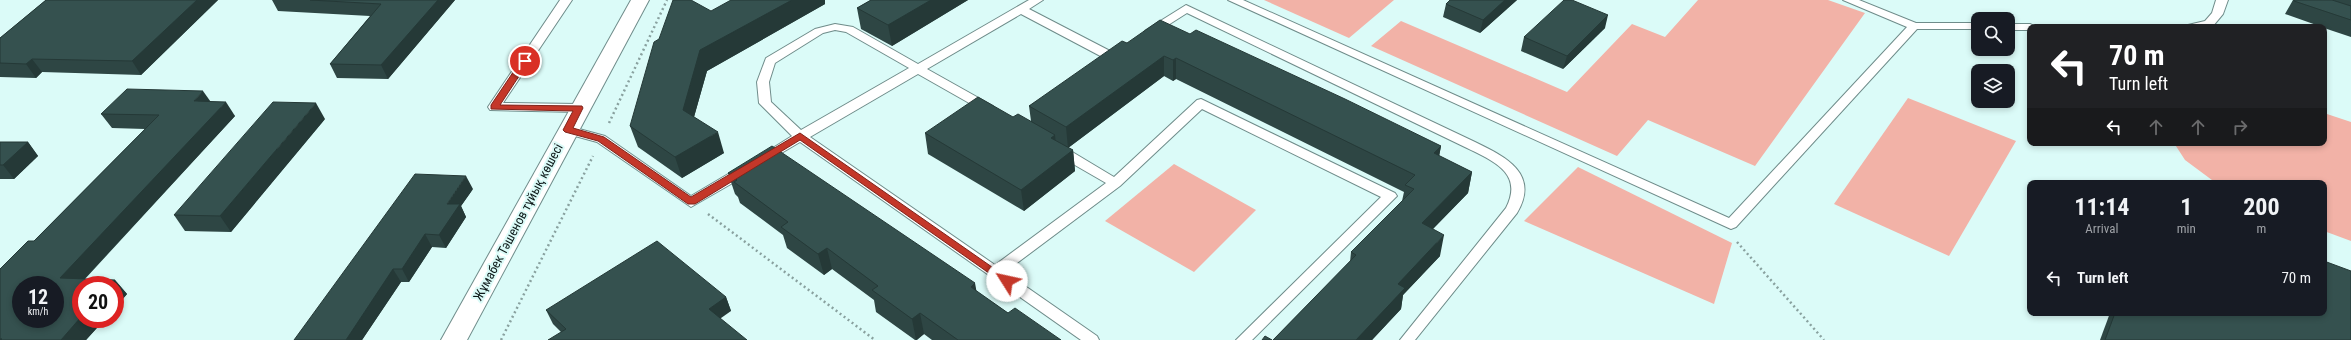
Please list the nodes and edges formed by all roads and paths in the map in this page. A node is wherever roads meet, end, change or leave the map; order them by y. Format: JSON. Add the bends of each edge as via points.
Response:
{"nodes":[{"id":1,"x":566,"y":0,"type":"edge"},
{"id":2,"x":640,"y":0,"type":"edge"},
{"id":3,"x":667,"y":0,"type":"edge"},
{"id":4,"x":1037,"y":0,"type":"edge"},
{"id":5,"x":1234,"y":0,"type":"edge"},
{"id":6,"x":1849,"y":0,"type":"edge"},
{"id":7,"x":2222,"y":0,"type":"edge"},
{"id":8,"x":1021,"y":9,"type":"junction"},
{"id":9,"x":2209,"y":24,"type":"edge"},
{"id":10,"x":1914,"y":26,"type":"junction"},
{"id":11,"x":1971,"y":26,"type":"edge"},
{"id":12,"x":2015,"y":27,"type":"edge"},
{"id":13,"x":2027,"y":27,"type":"edge"},
{"id":14,"x":1143,"y":37,"type":"edge"},
{"id":15,"x":1131,"y":45,"type":"edge"},
{"id":16,"x":920,"y":68,"type":"junction"},
{"id":17,"x":579,"y":108,"type":"junction"},
{"id":18,"x":1000,"y":115,"type":"edge"},
{"id":19,"x":568,"y":130,"type":"junction"},
{"id":20,"x":800,"y":136,"type":"junction"},
{"id":21,"x":601,"y":139,"type":"junction"},
{"id":22,"x":1048,"y":143,"type":"edge"},
{"id":23,"x":1115,"y":183,"type":"junction"},
{"id":24,"x":691,"y":202,"type":"junction"},
{"id":25,"x":1731,"y":224,"type":"junction"},
{"id":26,"x":995,"y":272,"type":"junction"},
{"id":27,"x":454,"y":340,"type":"edge"},
{"id":28,"x":501,"y":340,"type":"edge"},
{"id":29,"x":875,"y":340,"type":"edge"},
{"id":30,"x":1092,"y":340,"type":"edge"},
{"id":31,"x":1243,"y":340,"type":"edge"},
{"id":32,"x":1407,"y":340,"type":"edge"},
{"id":33,"x":1824,"y":340,"type":"edge"}],
"edges":[{"from":1,"to":17,"type":"lane","via":[[494,107]]},
{"from":2,"to":17,"type":"street","name":"Жұмабек Тәшенов тұйық көшесі"},
{"from":3,"to":21,"type":"path"},
{"from":4,"to":8,"type":"lane"},
{"from":5,"to":25,"type":"lane"},
{"from":6,"to":10,"type":"lane"},
{"from":7,"to":9,"type":"lane","via":[[2217,14]]},
{"from":8,"to":15,"type":"lane","via":[[1112,57]]},
{"from":8,"to":16,"type":"lane"},
{"from":10,"to":11,"type":"lane"},
{"from":10,"to":25,"type":"lane"},
{"from":12,"to":13,"type":"lane"},
{"from":14,"to":32,"type":"lane","via":[[1186,8],[1471,145],[1496,158],[1515,173],[1520,191],[1512,210]]},
{"from":16,"to":18,"type":"lane"},
{"from":16,"to":20,"type":"lane"},
{"from":16,"to":20,"type":"lane","via":[[849,29],[835,26],[819,31],[770,61],[763,82],[764,103]]},
{"from":17,"to":19,"type":"street","name":"Жұмабек Тәшенов тұйық көшесі"},
{"from":19,"to":21,"type":"lane"},
{"from":19,"to":27,"type":"street","name":"Жұмабек Тәшенов тұйық көшесі"},
{"from":20,"to":24,"type":"lane"},
{"from":20,"to":26,"type":"lane"},
{"from":21,"to":24,"type":"lane"},
{"from":21,"to":28,"type":"path"},
{"from":22,"to":23,"type":"lane"},
{"from":23,"to":26,"type":"lane"},
{"from":23,"to":31,"type":"lane","via":[[1201,103],[1390,196]]},
{"from":24,"to":29,"type":"path"},
{"from":25,"to":33,"type":"path","via":[[1738,244]]},
{"from":26,"to":30,"type":"lane"}]}
